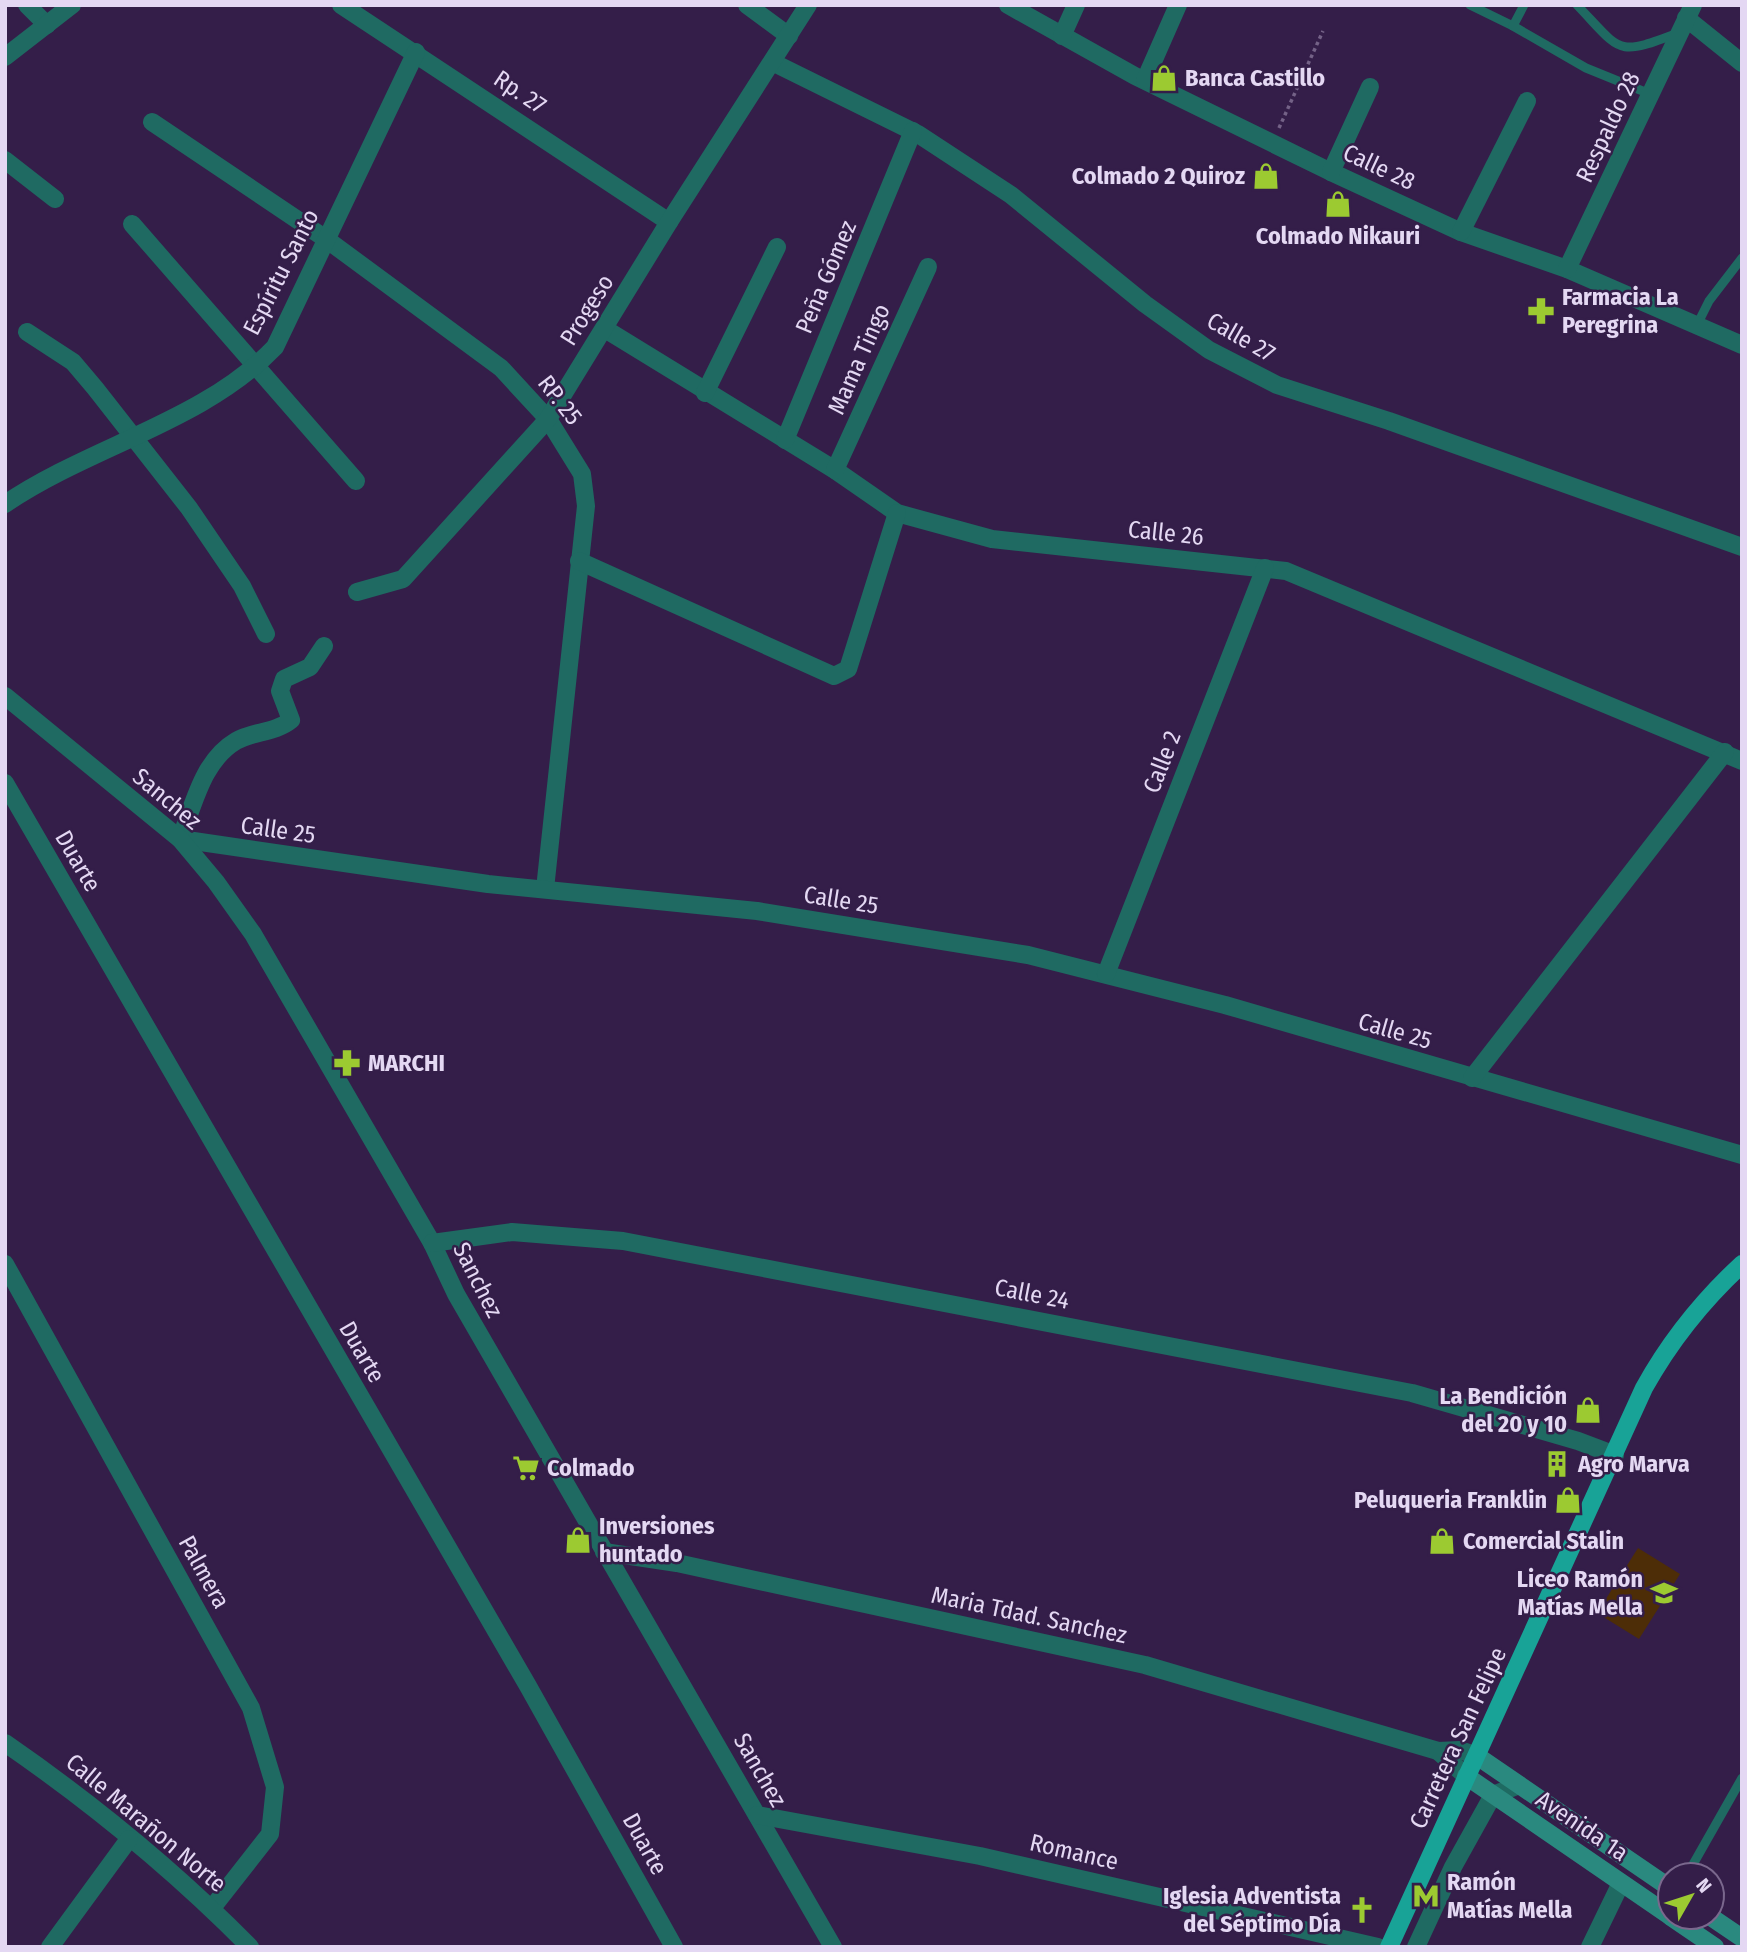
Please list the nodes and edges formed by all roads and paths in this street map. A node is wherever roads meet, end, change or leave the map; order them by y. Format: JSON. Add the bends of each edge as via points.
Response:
{"nodes":[{"id":1,"x":27,"y":5,"type":"edge"},
{"id":2,"x":72,"y":5,"type":"edge"},
{"id":3,"x":341,"y":5,"type":"edge"},
{"id":4,"x":747,"y":5,"type":"edge"},
{"id":5,"x":808,"y":5,"type":"edge"},
{"id":6,"x":1008,"y":5,"type":"edge"},
{"id":7,"x":1076,"y":5,"type":"edge"},
{"id":8,"x":1178,"y":5,"type":"edge"},
{"id":9,"x":1470,"y":5,"type":"edge"},
{"id":10,"x":1524,"y":5,"type":"edge"},
{"id":11,"x":1577,"y":5,"type":"edge"},
{"id":12,"x":1686,"y":19,"type":"edge"},
{"id":13,"x":47,"y":25,"type":"junction"},
{"id":14,"x":1513,"y":26,"type":"junction"},
{"id":15,"x":1323,"y":31,"type":"dead end"},
{"id":16,"x":789,"y":36,"type":"junction"},
{"id":17,"x":1062,"y":36,"type":"junction"},
{"id":18,"x":416,"y":52,"type":"junction"},
{"id":19,"x":5,"y":58,"type":"edge"},
{"id":20,"x":772,"y":62,"type":"junction"},
{"id":21,"x":1742,"y":63,"type":"edge"},
{"id":22,"x":1145,"y":80,"type":"junction"},
{"id":23,"x":1370,"y":87,"type":"dead end"},
{"id":24,"x":1650,"y":94,"type":"junction"},
{"id":25,"x":1527,"y":101,"type":"dead end"},
{"id":26,"x":152,"y":122,"type":"dead end"},
{"id":27,"x":913,"y":131,"type":"junction"},
{"id":28,"x":1272,"y":145,"type":"junction"},
{"id":29,"x":5,"y":160,"type":"edge"},
{"id":30,"x":1331,"y":172,"type":"junction"},
{"id":31,"x":55,"y":199,"type":"dead end"},
{"id":32,"x":669,"y":222,"type":"junction"},
{"id":33,"x":132,"y":223,"type":"dead end"},
{"id":34,"x":1461,"y":232,"type":"junction"},
{"id":35,"x":326,"y":239,"type":"junction"},
{"id":36,"x":776,"y":247,"type":"dead end"},
{"id":37,"x":1742,"y":258,"type":"edge"},
{"id":38,"x":928,"y":267,"type":"dead end"},
{"id":39,"x":1567,"y":269,"type":"junction"},
{"id":40,"x":1697,"y":325,"type":"junction"},
{"id":41,"x":604,"y":329,"type":"junction"},
{"id":42,"x":27,"y":332,"type":"dead end"},
{"id":43,"x":1742,"y":345,"type":"edge"},
{"id":44,"x":257,"y":365,"type":"junction"},
{"id":45,"x":705,"y":393,"type":"junction"},
{"id":46,"x":548,"y":419,"type":"junction"},
{"id":47,"x":132,"y":435,"type":"junction"},
{"id":48,"x":785,"y":440,"type":"junction"},
{"id":49,"x":835,"y":470,"type":"junction"},
{"id":50,"x":356,"y":481,"type":"dead end"},
{"id":51,"x":5,"y":505,"type":"edge"},
{"id":52,"x":897,"y":513,"type":"junction"},
{"id":53,"x":1742,"y":547,"type":"edge"},
{"id":54,"x":579,"y":561,"type":"junction"},
{"id":55,"x":1265,"y":568,"type":"junction"},
{"id":56,"x":357,"y":592,"type":"dead end"},
{"id":57,"x":266,"y":634,"type":"dead end"},
{"id":58,"x":324,"y":646,"type":"dead end"},
{"id":59,"x":5,"y":696,"type":"edge"},
{"id":60,"x":1724,"y":752,"type":"junction"},
{"id":61,"x":1742,"y":761,"type":"edge"},
{"id":62,"x":5,"y":783,"type":"edge"},
{"id":63,"x":11,"y":806,"type":"edge"},
{"id":64,"x":180,"y":839,"type":"junction"},
{"id":65,"x":545,"y":889,"type":"junction"},
{"id":66,"x":1106,"y":974,"type":"junction"},
{"id":67,"x":1472,"y":1078,"type":"junction"},
{"id":68,"x":1742,"y":1156,"type":"edge"},
{"id":69,"x":432,"y":1243,"type":"junction"},
{"id":70,"x":5,"y":1264,"type":"edge"},
{"id":71,"x":1741,"y":1266,"type":"edge"},
{"id":72,"x":1615,"y":1455,"type":"junction"},
{"id":73,"x":604,"y":1552,"type":"junction"},
{"id":74,"x":5,"y":1743,"type":"edge"},
{"id":75,"x":1438,"y":1751,"type":"junction"},
{"id":76,"x":1477,"y":1756,"type":"junction"},
{"id":77,"x":1466,"y":1776,"type":"junction"},
{"id":78,"x":1742,"y":1778,"type":"edge"},
{"id":79,"x":1519,"y":1785,"type":"junction"},
{"id":80,"x":1493,"y":1795,"type":"junction"},
{"id":81,"x":757,"y":1815,"type":"junction"},
{"id":82,"x":129,"y":1839,"type":"junction"},
{"id":83,"x":1695,"y":1861,"type":"edge"},
{"id":84,"x":1656,"y":1878,"type":"edge"},
{"id":85,"x":1621,"y":1883,"type":"junction"},
{"id":86,"x":1656,"y":1907,"type":"edge"},
{"id":87,"x":212,"y":1908,"type":"junction"},
{"id":88,"x":1726,"y":1927,"type":"edge"},
{"id":89,"x":1691,"y":1931,"type":"edge"},
{"id":90,"x":1742,"y":1938,"type":"edge"},
{"id":91,"x":50,"y":1947,"type":"edge"},
{"id":92,"x":250,"y":1947,"type":"edge"},
{"id":93,"x":674,"y":1947,"type":"edge"},
{"id":94,"x":833,"y":1947,"type":"edge"},
{"id":95,"x":1378,"y":1947,"type":"edge"},
{"id":96,"x":1389,"y":1947,"type":"edge"},
{"id":97,"x":1416,"y":1947,"type":"edge"},
{"id":98,"x":1590,"y":1947,"type":"edge"},
{"id":99,"x":1715,"y":1947,"type":"edge"}],
"edges":[{"from":1,"to":13,"type":"street"},
{"from":2,"to":13,"type":"street"},
{"from":3,"to":18,"type":"street","name":"Rp. 27"},
{"from":4,"to":16,"type":"street"},
{"from":5,"to":16,"type":"street","name":"Progeso"},
{"from":6,"to":17,"type":"street","name":"Calle 28"},
{"from":7,"to":17,"type":"street"},
{"from":8,"to":22,"type":"street"},
{"from":9,"to":14,"type":"lane"},
{"from":10,"to":14,"type":"lane"},
{"from":11,"to":12,"type":"lane","via":[[1616,45],[1627,49]]},
{"from":12,"to":21,"type":"street"},
{"from":12,"to":24,"type":"street","name":"Respaldo 28"},
{"from":13,"to":19,"type":"street"},
{"from":14,"to":24,"type":"lane","via":[[1586,68]]},
{"from":15,"to":28,"type":"path"},
{"from":16,"to":20,"type":"street","name":"Progeso"},
{"from":17,"to":22,"type":"street","name":"Calle 28"},
{"from":18,"to":32,"type":"street","name":"Rp. 27"},
{"from":18,"to":35,"type":"street","name":"Espíritu Santo"},
{"from":20,"to":27,"type":"street","name":"Calle 27"},
{"from":20,"to":32,"type":"street","name":"Progeso"},
{"from":22,"to":28,"type":"street","name":"Calle 28"},
{"from":23,"to":30,"type":"street"},
{"from":24,"to":39,"type":"street","name":"Respaldo 28"},
{"from":25,"to":34,"type":"street"},
{"from":26,"to":35,"type":"street","name":"RP. 25"},
{"from":27,"to":48,"type":"street","name":"Peña Gómez"},
{"from":27,"to":53,"type":"street","name":"Calle 27","via":[[1012,195],[1209,350],[1277,385]]},
{"from":28,"to":30,"type":"street","name":"Calle 28"},
{"from":29,"to":31,"type":"street"},
{"from":30,"to":34,"type":"street","name":"Calle 28"},
{"from":32,"to":41,"type":"street","name":"Progeso"},
{"from":33,"to":44,"type":"street"},
{"from":34,"to":39,"type":"street","name":"Calle 28"},
{"from":35,"to":44,"type":"street","name":"Espíritu Santo","via":[[275,347]]},
{"from":35,"to":46,"type":"street","name":"RP. 25","via":[[501,368]]},
{"from":36,"to":45,"type":"street"},
{"from":37,"to":40,"type":"lane"},
{"from":38,"to":49,"type":"street","name":"Mama Tingo"},
{"from":39,"to":40,"type":"street","name":"Calle 28"},
{"from":40,"to":43,"type":"street","name":"Calle 28"},
{"from":41,"to":45,"type":"street","name":"Calle 26"},
{"from":41,"to":46,"type":"street","name":"Progeso"},
{"from":42,"to":47,"type":"street","via":[[73,362]]},
{"from":44,"to":47,"type":"street","name":"Espíritu Santo","via":[[183,414]]},
{"from":44,"to":50,"type":"street"},
{"from":45,"to":48,"type":"street","name":"Calle 26"},
{"from":46,"to":54,"type":"street","name":"RP. 25","via":[[582,474],[586,506]]},
{"from":46,"to":56,"type":"street","name":"Progeso","via":[[403,579]]},
{"from":47,"to":51,"type":"street","name":"Espíritu Santo","via":[[34,485]]},
{"from":47,"to":57,"type":"street","via":[[242,586]]},
{"from":48,"to":49,"type":"street","name":"Calle 26"},
{"from":49,"to":52,"type":"street","name":"Calle 26"},
{"from":52,"to":54,"type":"street","via":[[848,669],[834,676]]},
{"from":52,"to":55,"type":"street","name":"Calle 26","via":[[992,539]]},
{"from":54,"to":65,"type":"street","name":"RP. 25"},
{"from":55,"to":60,"type":"street","name":"Calle 26","via":[[1286,571]]},
{"from":55,"to":66,"type":"street","name":"Calle 2"},
{"from":58,"to":64,"type":"street","via":[[310,667],[284,679],[281,691],[291,720],[236,741],[208,767]]},
{"from":59,"to":64,"type":"street","name":"Sanchez"},
{"from":60,"to":61,"type":"street","name":"Calle 26"},
{"from":60,"to":67,"type":"street"},
{"from":62,"to":63,"type":"street","name":"Duarte"},
{"from":63,"to":93,"type":"street","name":"Duarte","via":[[521,1674]]},
{"from":64,"to":65,"type":"street","name":"Calle 25"},
{"from":64,"to":69,"type":"street","name":"Sanchez","via":[[253,934]]},
{"from":65,"to":66,"type":"street","name":"Calle 25","via":[[757,911],[1028,955]]},
{"from":66,"to":67,"type":"street","name":"Calle 25"},
{"from":67,"to":68,"type":"street","name":"Calle 25"},
{"from":69,"to":72,"type":"street","name":"Calle 24","via":[[512,1232],[623,1241],[1412,1394]]},
{"from":69,"to":73,"type":"street","name":"Sanchez","via":[[456,1294]]},
{"from":70,"to":87,"type":"street","name":"Palmera","via":[[251,1708],[275,1787],[270,1834]]},
{"from":71,"to":72,"type":"main road","name":"Carretera San Felipe","via":[[1701,1304],[1667,1346]]},
{"from":72,"to":76,"type":"main road","name":"Carretera San Felipe"},
{"from":73,"to":75,"type":"street","name":"Maria Tdad. Sanchez","via":[[677,1563],[1145,1665]]},
{"from":73,"to":81,"type":"street","name":"Sanchez"},
{"from":74,"to":82,"type":"street","name":"Calle Marañon Norte","via":[[73,1790]]},
{"from":75,"to":76,"type":"street","name":"Maria Tdad. Sanchez"},
{"from":75,"to":77,"type":"street"},
{"from":76,"to":77,"type":"main road","name":"Carretera San Felipe"},
{"from":76,"to":79,"type":"main road","name":"Avenida 1a"},
{"from":77,"to":80,"type":"main road","name":"Avenida 1a"},
{"from":77,"to":96,"type":"main road","name":"Carretera San Felipe"},
{"from":78,"to":83,"type":"lane"},
{"from":79,"to":80,"type":"street"},
{"from":79,"to":84,"type":"main road","name":"Avenida 1a"},
{"from":80,"to":85,"type":"main road","name":"Avenida 1a"},
{"from":80,"to":97,"type":"street"},
{"from":81,"to":94,"type":"street","name":"Sanchez"},
{"from":81,"to":95,"type":"street","name":"Romance","via":[[980,1856]]},
{"from":82,"to":87,"type":"street","name":"Calle Marañon Norte"},
{"from":82,"to":91,"type":"street"},
{"from":85,"to":86,"type":"main road","name":"Avenida 1a"},
{"from":85,"to":98,"type":"street"},
{"from":87,"to":92,"type":"street","name":"Calle Marañon Norte"},
{"from":88,"to":90,"type":"main road"},
{"from":89,"to":99,"type":"main road","name":"Avenida 1a"}]}
